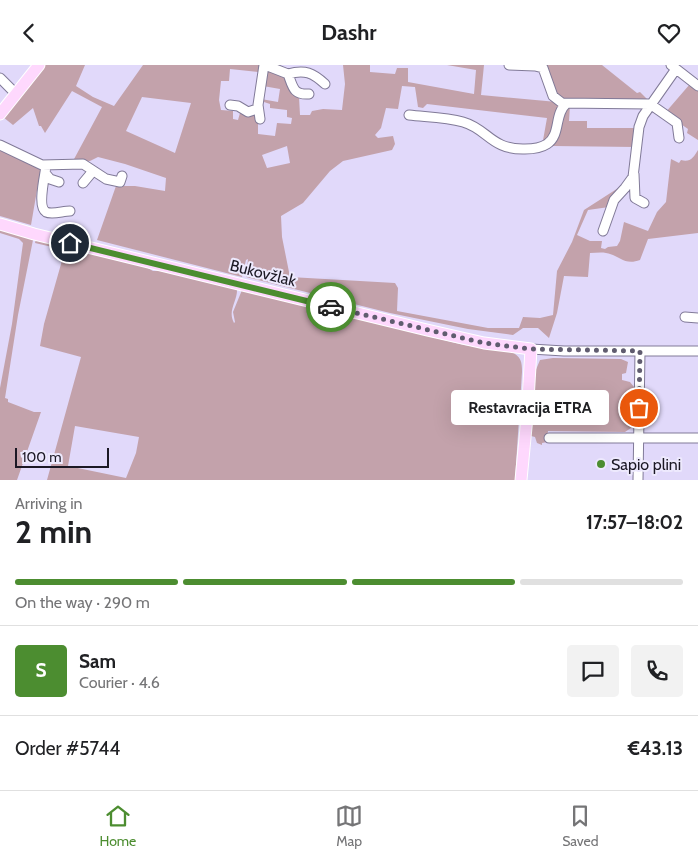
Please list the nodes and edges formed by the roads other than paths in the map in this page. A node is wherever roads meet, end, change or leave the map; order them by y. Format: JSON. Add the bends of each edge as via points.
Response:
{"nodes":[{"id":1,"x":39,"y":65,"type":"edge"},
{"id":2,"x":265,"y":65,"type":"edge"},
{"id":3,"x":509,"y":65,"type":"edge"},
{"id":4,"x":674,"y":67,"type":"edge"},
{"id":5,"x":288,"y":74,"type":"junction"},
{"id":6,"x":0,"y":78,"type":"edge"},
{"id":7,"x":325,"y":84,"type":"dead end"},
{"id":8,"x":698,"y":87,"type":"edge"},
{"id":9,"x":16,"y":94,"type":"junction"},
{"id":10,"x":309,"y":94,"type":"dead end"},
{"id":11,"x":566,"y":104,"type":"junction"},
{"id":12,"x":650,"y":104,"type":"junction"},
{"id":13,"x":230,"y":105,"type":"dead end"},
{"id":14,"x":257,"y":109,"type":"junction"},
{"id":15,"x":0,"y":114,"type":"edge"},
{"id":16,"x":409,"y":115,"type":"dead end"},
{"id":17,"x":260,"y":119,"type":"dead end"},
{"id":18,"x":679,"y":138,"type":"dead end"},
{"id":19,"x":0,"y":145,"type":"edge"},
{"id":20,"x":45,"y":170,"type":"junction"},
{"id":21,"x":93,"y":171,"type":"junction"},
{"id":22,"x":634,"y":171,"type":"junction"},
{"id":23,"x":122,"y":176,"type":"dead end"},
{"id":24,"x":58,"y":182,"type":"dead end"},
{"id":25,"x":83,"y":183,"type":"dead end"},
{"id":26,"x":644,"y":203,"type":"dead end"},
{"id":27,"x":70,"y":211,"type":"dead end"},
{"id":28,"x":0,"y":224,"type":"edge"},
{"id":29,"x":603,"y":231,"type":"dead end"},
{"id":30,"x":686,"y":317,"type":"dead end"},
{"id":31,"x":698,"y":318,"type":"edge"},
{"id":32,"x":531,"y":349,"type":"junction"},
{"id":33,"x":640,"y":351,"type":"junction"},
{"id":34,"x":698,"y":351,"type":"edge"},
{"id":35,"x":549,"y":437,"type":"dead end"},
{"id":36,"x":638,"y":438,"type":"junction"},
{"id":37,"x":698,"y":438,"type":"edge"},
{"id":38,"x":521,"y":480,"type":"edge"},
{"id":39,"x":638,"y":480,"type":"edge"}],
"edges":[{"from":1,"to":9,"type":"main road"},
{"from":2,"to":5,"type":"street"},
{"from":2,"to":14,"type":"street"},
{"from":3,"to":11,"type":"street","via":[[543,68],[553,96]]},
{"from":4,"to":8,"type":"street"},
{"from":4,"to":12,"type":"street"},
{"from":5,"to":7,"type":"street","via":[[311,73]]},
{"from":5,"to":10,"type":"street","via":[[298,94]]},
{"from":6,"to":9,"type":"street"},
{"from":9,"to":15,"type":"main road"},
{"from":11,"to":12,"type":"street"},
{"from":11,"to":16,"type":"street","via":[[560,110],[550,142],[529,149],[501,145],[465,123]]},
{"from":12,"to":18,"type":"street","via":[[677,123]]},
{"from":12,"to":22,"type":"street","via":[[639,127]]},
{"from":13,"to":14,"type":"street","via":[[248,112]]},
{"from":14,"to":17,"type":"street"},
{"from":19,"to":20,"type":"street"},
{"from":20,"to":21,"type":"street","via":[[83,164]]},
{"from":20,"to":24,"type":"street","via":[[50,179]]},
{"from":20,"to":27,"type":"street","via":[[41,204],[44,210],[48,213]]},
{"from":21,"to":23,"type":"street","via":[[106,179],[120,182]]},
{"from":21,"to":25,"type":"street"},
{"from":22,"to":26,"type":"street","via":[[635,198]]},
{"from":22,"to":29,"type":"street","via":[[630,182],[614,200]]},
{"from":28,"to":32,"type":"main road","name":"Bukovžlak","via":[[427,330],[484,343]]},
{"from":30,"to":31,"type":"street"},
{"from":32,"to":33,"type":"street","name":"Bukovžlak"},
{"from":32,"to":38,"type":"main road"},
{"from":33,"to":34,"type":"street","name":"Bukovžlak"},
{"from":33,"to":36,"type":"street"},
{"from":35,"to":36,"type":"street"},
{"from":36,"to":37,"type":"street"},
{"from":36,"to":39,"type":"street"}]}
